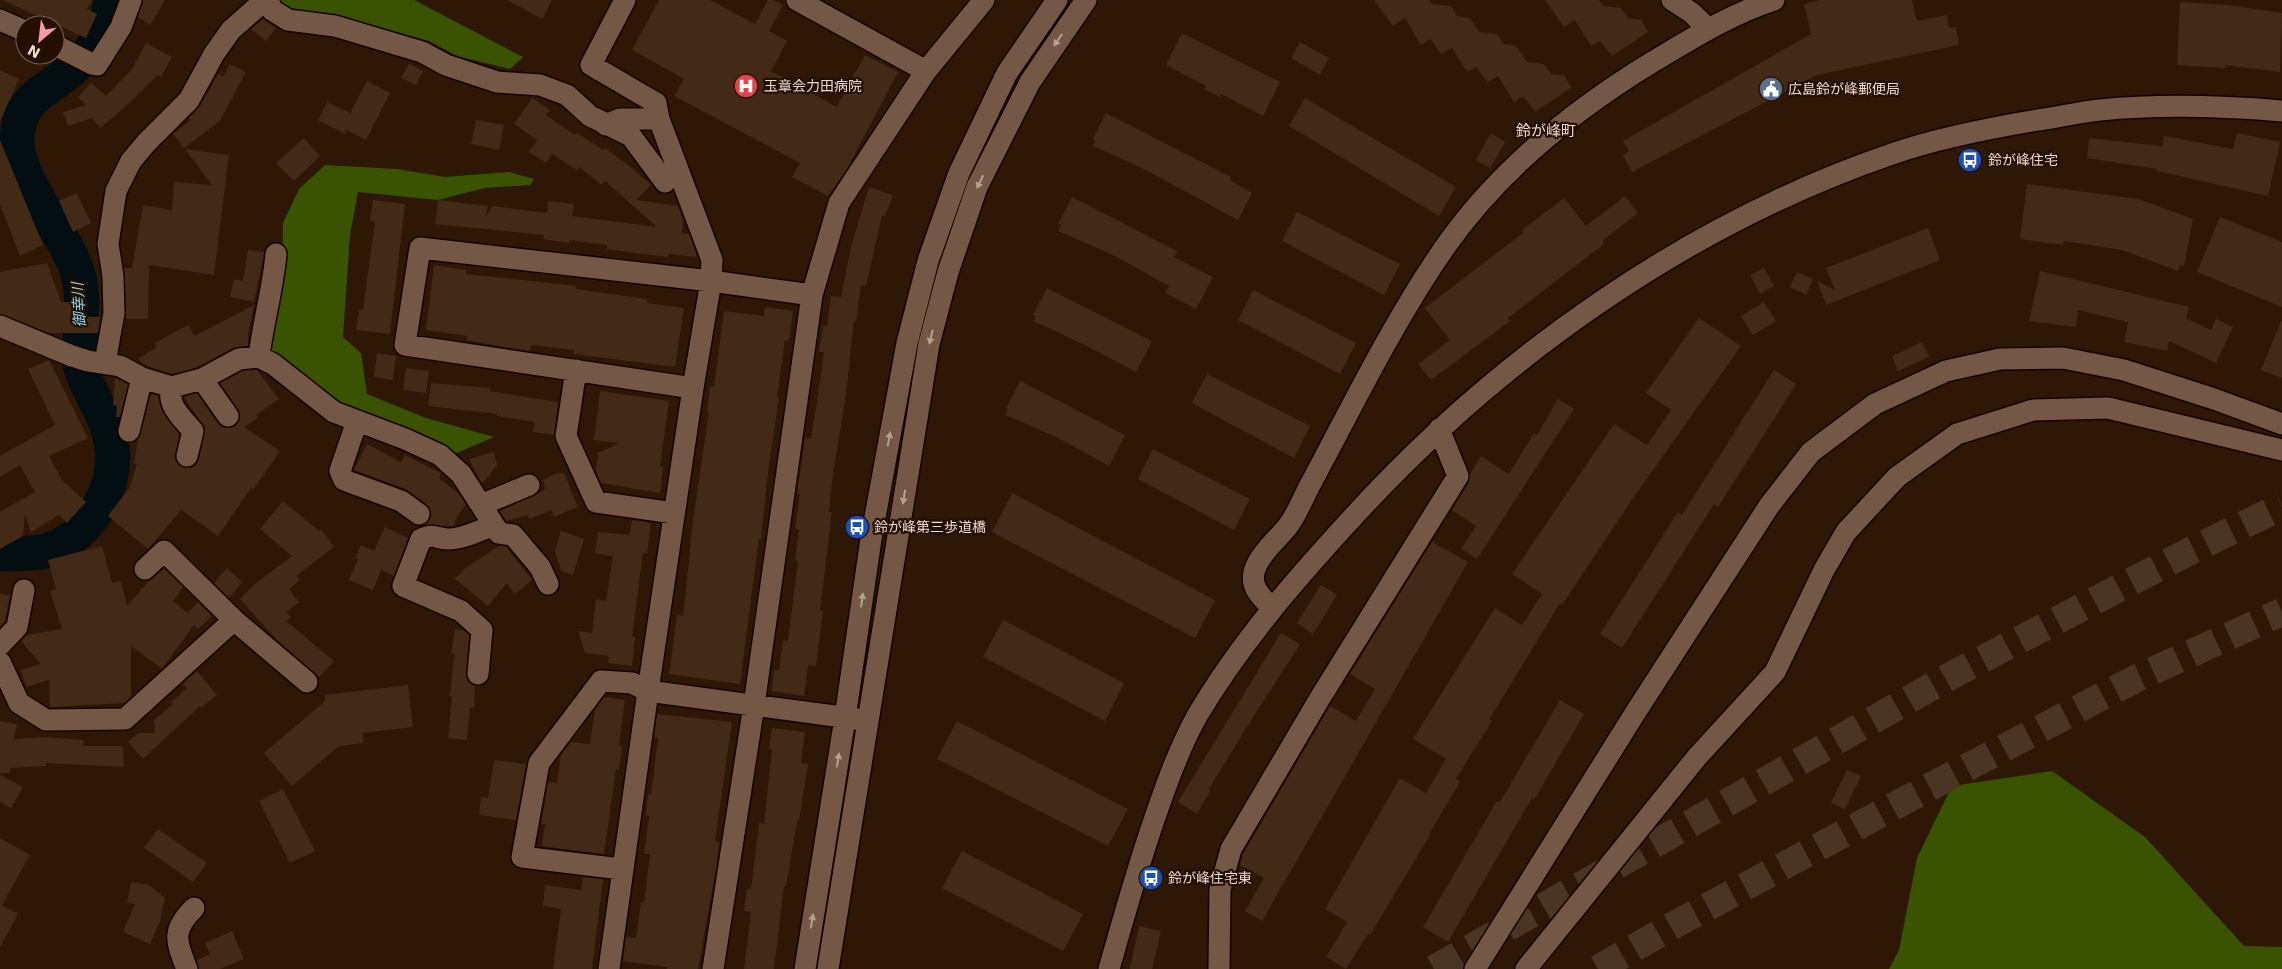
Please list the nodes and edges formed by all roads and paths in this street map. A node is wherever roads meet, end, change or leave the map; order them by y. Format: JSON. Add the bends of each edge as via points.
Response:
{"nodes":[{"id":1,"x":131,"y":0,"type":"edge"},
{"id":2,"x":266,"y":0,"type":"edge"},
{"id":3,"x":625,"y":0,"type":"edge"},
{"id":4,"x":797,"y":0,"type":"edge"},
{"id":5,"x":984,"y":0,"type":"edge"},
{"id":6,"x":1057,"y":0,"type":"edge"},
{"id":7,"x":1086,"y":0,"type":"edge"},
{"id":8,"x":1672,"y":0,"type":"edge"},
{"id":9,"x":1774,"y":0,"type":"edge"},
{"id":10,"x":0,"y":20,"type":"edge"},
{"id":11,"x":15,"y":27,"type":"edge"},
{"id":12,"x":1708,"y":29,"type":"junction"},
{"id":13,"x":65,"y":50,"type":"edge"},
{"id":14,"x":926,"y":71,"type":"junction"},
{"id":15,"x":2282,"y":111,"type":"edge"},
{"id":16,"x":659,"y":119,"type":"junction"},
{"id":17,"x":606,"y":124,"type":"junction"},
{"id":18,"x":665,"y":182,"type":"dead end"},
{"id":19,"x":276,"y":254,"type":"dead end"},
{"id":20,"x":711,"y":281,"type":"junction"},
{"id":21,"x":812,"y":295,"type":"junction"},
{"id":22,"x":0,"y":326,"type":"edge"},
{"id":23,"x":259,"y":357,"type":"junction"},
{"id":24,"x":88,"y":360,"type":"junction"},
{"id":25,"x":576,"y":370,"type":"junction"},
{"id":26,"x":142,"y":378,"type":"junction"},
{"id":27,"x":202,"y":379,"type":"junction"},
{"id":28,"x":172,"y":387,"type":"junction"},
{"id":29,"x":693,"y":388,"type":"junction"},
{"id":30,"x":228,"y":416,"type":"dead end"},
{"id":31,"x":357,"y":421,"type":"junction"},
{"id":32,"x":2282,"y":424,"type":"edge"},
{"id":33,"x":1440,"y":429,"type":"junction"},
{"id":34,"x":129,"y":430,"type":"dead end"},
{"id":35,"x":2282,"y":450,"type":"edge"},
{"id":36,"x":187,"y":456,"type":"dead end"},
{"id":37,"x":529,"y":485,"type":"dead end"},
{"id":38,"x":481,"y":505,"type":"junction"},
{"id":39,"x":674,"y":513,"type":"junction"},
{"id":40,"x":419,"y":514,"type":"dead end"},
{"id":41,"x":494,"y":525,"type":"junction"},
{"id":42,"x":145,"y":569,"type":"dead end"},
{"id":43,"x":548,"y":584,"type":"dead end"},
{"id":44,"x":24,"y":590,"type":"dead end"},
{"id":45,"x":1272,"y":609,"type":"junction"},
{"id":46,"x":234,"y":620,"type":"junction"},
{"id":47,"x":0,"y":645,"type":"edge"},
{"id":48,"x":0,"y":662,"type":"edge"},
{"id":49,"x":478,"y":674,"type":"dead end"},
{"id":50,"x":307,"y":682,"type":"dead end"},
{"id":51,"x":648,"y":691,"type":"junction"},
{"id":52,"x":754,"y":705,"type":"junction"},
{"id":53,"x":845,"y":718,"type":"junction"},
{"id":54,"x":868,"y":721,"type":"junction"},
{"id":55,"x":621,"y":869,"type":"junction"},
{"id":56,"x":194,"y":908,"type":"dead end"},
{"id":57,"x":187,"y":969,"type":"edge"},
{"id":58,"x":609,"y":969,"type":"edge"},
{"id":59,"x":713,"y":969,"type":"edge"},
{"id":60,"x":805,"y":969,"type":"edge"},
{"id":61,"x":828,"y":969,"type":"edge"},
{"id":62,"x":1109,"y":969,"type":"edge"},
{"id":63,"x":1219,"y":969,"type":"edge"},
{"id":64,"x":1475,"y":969,"type":"edge"},
{"id":65,"x":1526,"y":969,"type":"edge"}],
"edges":[{"from":1,"to":13,"type":"street","via":[[122,27],[98,64]]},
{"from":2,"to":17,"type":"street","via":[[272,10],[288,20],[335,26],[413,49],[446,65],[497,82],[540,85],[568,95],[590,116]]},
{"from":2,"to":24,"type":"street","via":[[231,30],[189,100],[131,161],[116,191],[108,244],[114,313]]},
{"from":3,"to":16,"type":"street","via":[[591,65],[656,103]]},
{"from":4,"to":14,"type":"street"},
{"from":5,"to":14,"type":"street"},
{"from":53,"to":6,"type":"street","one_way":true,"via":[[872,529],[907,344],[928,261],[959,173],[1007,73]]},
{"from":7,"to":54,"type":"street","one_way":true,"via":[[1030,82],[977,187],[948,272],[929,344]]},
{"from":8,"to":12,"type":"street"},
{"from":9,"to":12,"type":"street"},
{"from":10,"to":11,"type":"street"},
{"from":12,"to":45,"type":"street","via":[[1634,74],[1536,145],[1492,190],[1446,246],[1396,324],[1289,525],[1262,554],[1253,577],[1256,589]]},
{"from":14,"to":21,"type":"street","via":[[838,203]]},
{"from":15,"to":33,"type":"street","via":[[2190,107],[2100,110],[2002,126],[1905,150],[1817,182],[1698,241],[1616,292],[1533,350]]},
{"from":16,"to":17,"type":"street","via":[[620,119]]},
{"from":16,"to":20,"type":"street","via":[[712,260]]},
{"from":17,"to":18,"type":"street","via":[[631,136]]},
{"from":19,"to":23,"type":"street"},
{"from":20,"to":21,"type":"street"},
{"from":20,"to":25,"type":"street","via":[[420,248],[405,345]]},
{"from":20,"to":29,"type":"street"},
{"from":21,"to":52,"type":"street"},
{"from":22,"to":24,"type":"street"},
{"from":23,"to":27,"type":"street","via":[[239,359]]},
{"from":23,"to":31,"type":"street","via":[[273,364],[334,412]]},
{"from":24,"to":26,"type":"street","via":[[120,366]]},
{"from":25,"to":29,"type":"street"},
{"from":25,"to":39,"type":"street","via":[[566,436],[596,502]]},
{"from":26,"to":28,"type":"street"},
{"from":26,"to":34,"type":"street"},
{"from":27,"to":28,"type":"street"},
{"from":27,"to":30,"type":"street"},
{"from":28,"to":36,"type":"street","via":[[169,396],[174,409],[193,431]]},
{"from":29,"to":39,"type":"street"},
{"from":31,"to":38,"type":"street","via":[[440,455],[461,474]]},
{"from":31,"to":40,"type":"street","via":[[340,471],[344,480],[401,501]]},
{"from":32,"to":64,"type":"street","via":[[2214,398],[2124,370],[2063,358],[2000,359],[1946,371],[1875,404],[1811,452],[1769,506]]},
{"from":33,"to":45,"type":"street","via":[[1392,474]]},
{"from":33,"to":63,"type":"street","via":[[1458,476],[1231,849],[1220,889]]},
{"from":35,"to":65,"type":"street","via":[[2108,408],[2032,410],[1957,434],[1896,477],[1846,532],[1775,672],[1697,757]]},
{"from":37,"to":38,"type":"street"},
{"from":38,"to":41,"type":"street"},
{"from":39,"to":51,"type":"street"},
{"from":41,"to":43,"type":"street","via":[[499,533],[513,535],[540,567]]},
{"from":41,"to":49,"type":"street","via":[[448,539],[432,535],[421,539],[403,586],[461,612],[482,630]]},
{"from":42,"to":46,"type":"street","via":[[164,551]]},
{"from":44,"to":47,"type":"street","via":[[17,627]]},
{"from":45,"to":62,"type":"street","via":[[1196,718],[1169,778],[1138,866]]},
{"from":46,"to":48,"type":"street","via":[[126,719],[46,720],[19,703]]},
{"from":46,"to":50,"type":"street"},
{"from":51,"to":52,"type":"street"},
{"from":51,"to":55,"type":"street"},
{"from":51,"to":55,"type":"street","via":[[632,683],[601,681],[540,763],[522,857]]},
{"from":52,"to":53,"type":"street"},
{"from":52,"to":59,"type":"street"},
{"from":53,"to":54,"type":"street"},
{"from":60,"to":53,"type":"street","one_way":true},
{"from":54,"to":61,"type":"street"},
{"from":55,"to":58,"type":"street"},
{"from":56,"to":57,"type":"street","via":[[180,922],[177,943]]}]}
